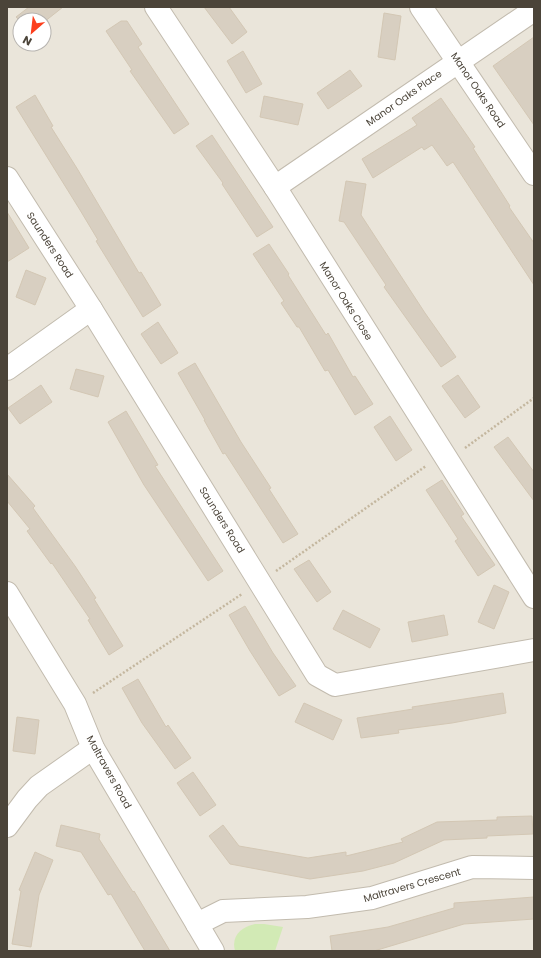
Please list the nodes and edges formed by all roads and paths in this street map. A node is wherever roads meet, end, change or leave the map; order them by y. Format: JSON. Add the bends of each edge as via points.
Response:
{"nodes":[{"id":1,"x":156,"y":7,"type":"edge"},
{"id":2,"x":421,"y":7,"type":"edge"},
{"id":3,"x":534,"y":10,"type":"edge"},
{"id":4,"x":458,"y":61,"type":"junction"},
{"id":5,"x":534,"y":174,"type":"edge"},
{"id":6,"x":7,"y":178,"type":"edge"},
{"id":7,"x":275,"y":187,"type":"junction"},
{"id":8,"x":91,"y":309,"type":"junction"},
{"id":9,"x":7,"y":370,"type":"edge"},
{"id":10,"x":534,"y":398,"type":"edge"},
{"id":11,"x":448,"y":461,"type":"junction"},
{"id":12,"x":7,"y":593,"type":"edge"},
{"id":13,"x":534,"y":597,"type":"edge"},
{"id":14,"x":534,"y":650,"type":"edge"},
{"id":15,"x":93,"y":748,"type":"junction"},
{"id":16,"x":7,"y":826,"type":"edge"},
{"id":17,"x":534,"y":868,"type":"edge"},
{"id":18,"x":197,"y":924,"type":"junction"},
{"id":19,"x":213,"y":951,"type":"edge"}],
"edges":[{"from":1,"to":7,"type":"street","name":"Manor Oaks Close"},
{"from":2,"to":4,"type":"street","name":"Manor Oaks Road"},
{"from":3,"to":4,"type":"street","name":"Manor Oaks Place"},
{"from":4,"to":5,"type":"street","name":"Manor Oaks Road"},
{"from":4,"to":7,"type":"street","name":"Manor Oaks Place"},
{"from":6,"to":8,"type":"street","name":"Saunders Road"},
{"from":7,"to":11,"type":"street","name":"Manor Oaks Close"},
{"from":8,"to":9,"type":"street"},
{"from":8,"to":14,"type":"street","name":"Saunders Road","via":[[317,675],[335,685]]},
{"from":10,"to":11,"type":"path"},
{"from":11,"to":13,"type":"street","name":"Manor Oaks Close"},
{"from":12,"to":15,"type":"street","name":"Maltravers Road","via":[[75,704]]},
{"from":15,"to":16,"type":"street","via":[[39,786]]},
{"from":15,"to":18,"type":"street","name":"Maltravers Road"},
{"from":17,"to":18,"type":"street","name":"Maltravers Crescent","via":[[472,867],[372,898],[306,907],[223,910]]},
{"from":18,"to":19,"type":"street","name":"Maltravers Road"}]}
